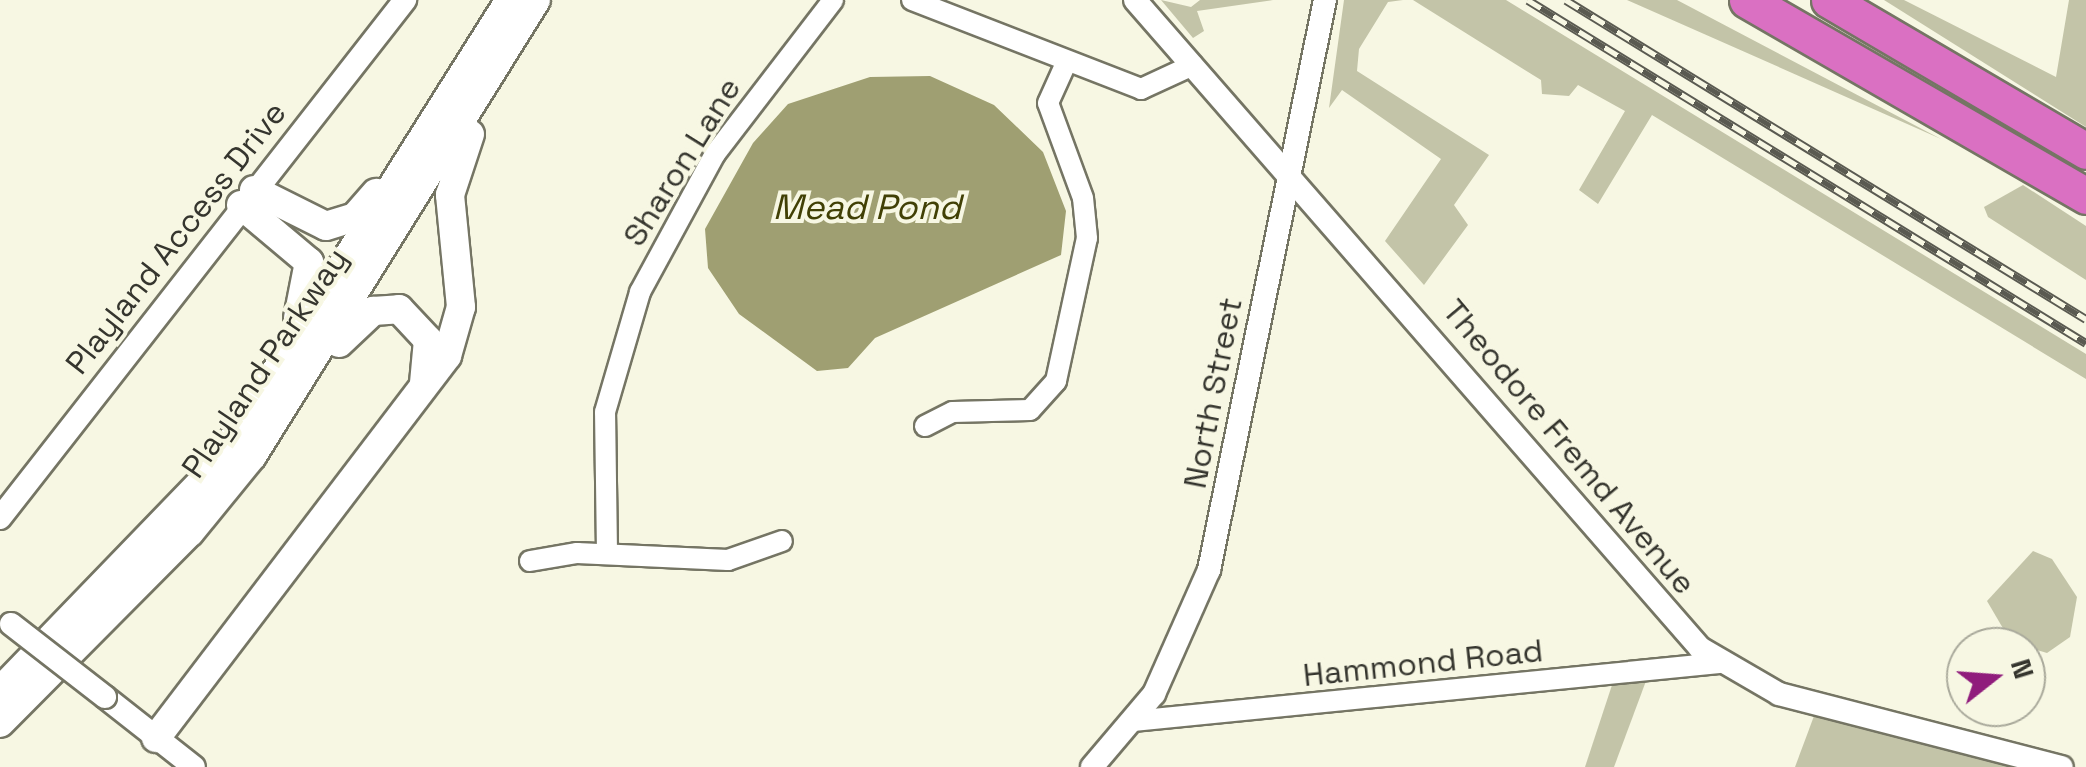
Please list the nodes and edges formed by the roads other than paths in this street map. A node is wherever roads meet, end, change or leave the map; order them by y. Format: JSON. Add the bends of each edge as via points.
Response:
{"nodes":[{"id":1,"x":405,"y":0,"type":"edge"},
{"id":2,"x":510,"y":0,"type":"edge"},
{"id":3,"x":536,"y":0,"type":"edge"},
{"id":4,"x":834,"y":0,"type":"edge"},
{"id":5,"x":912,"y":0,"type":"edge"},
{"id":6,"x":1135,"y":0,"type":"edge"},
{"id":7,"x":1325,"y":0,"type":"edge"},
{"id":8,"x":1747,"y":0,"type":"edge"},
{"id":9,"x":1828,"y":0,"type":"edge"},
{"id":10,"x":511,"y":41,"type":"junction"},
{"id":11,"x":1068,"y":61,"type":"junction"},
{"id":12,"x":1193,"y":65,"type":"junction"},
{"id":13,"x":458,"y":84,"type":"junction"},
{"id":14,"x":2086,"y":151,"type":"edge"},
{"id":15,"x":1289,"y":174,"type":"junction"},
{"id":16,"x":2086,"y":196,"type":"edge"},
{"id":17,"x":248,"y":198,"type":"junction"},
{"id":18,"x":421,"y":392,"type":"junction"},
{"id":19,"x":925,"y":426,"type":"dead end"},
{"id":20,"x":269,"y":430,"type":"junction"},
{"id":21,"x":233,"y":444,"type":"junction"},
{"id":22,"x":0,"y":518,"type":"edge"},
{"id":23,"x":782,"y":541,"type":"dead end"},
{"id":24,"x":607,"y":553,"type":"junction"},
{"id":25,"x":530,"y":561,"type":"dead end"},
{"id":26,"x":6,"y":620,"type":"edge"},
{"id":27,"x":1720,"y":663,"type":"junction"},
{"id":28,"x":0,"y":691,"type":"edge"},
{"id":29,"x":1133,"y":722,"type":"junction"},
{"id":30,"x":0,"y":723,"type":"edge"},
{"id":31,"x":156,"y":738,"type":"junction"},
{"id":32,"x":194,"y":767,"type":"edge"},
{"id":33,"x":1092,"y":767,"type":"edge"},
{"id":34,"x":2062,"y":767,"type":"edge"}],
"edges":[{"from":1,"to":17,"type":"street","name":"Playland Access Drive"},
{"from":2,"to":13,"type":"main road","name":"Playland Parkway"},
{"from":3,"to":10,"type":"main road","name":"Playland Parkway"},
{"from":4,"to":24,"type":"street","name":"Sharon Lane","via":[[714,154],[640,292],[605,412]]},
{"from":5,"to":11,"type":"street"},
{"from":6,"to":12,"type":"street","name":"Theodore Fremd Avenue"},
{"from":7,"to":15,"type":"street","name":"North Street"},
{"from":8,"to":16,"type":"highway"},
{"from":9,"to":14,"type":"highway"},
{"from":10,"to":18,"type":"main road","via":[[453,177],[459,324]]},
{"from":10,"to":20,"type":"main road","name":"Playland Parkway"},
{"from":11,"to":12,"type":"street","via":[[1141,89]]},
{"from":11,"to":19,"type":"street","via":[[1048,103],[1083,198],[1087,238],[1056,381],[1030,410],[964,410]]},
{"from":12,"to":15,"type":"street","name":"Theodore Fremd Avenue"},
{"from":13,"to":17,"type":"main road","via":[[368,204],[341,224],[312,224]]},
{"from":13,"to":21,"type":"main road","name":"Playland Parkway"},
{"from":15,"to":27,"type":"street","name":"Theodore Fremd Avenue","via":[[1537,451],[1664,611]]},
{"from":15,"to":29,"type":"street","name":"North Street","via":[[1209,570]]},
{"from":17,"to":21,"type":"main road","via":[[302,250],[312,275]]},
{"from":17,"to":22,"type":"street","name":"Playland Access Drive"},
{"from":18,"to":20,"type":"main road","via":[[428,340],[411,316],[386,307],[358,320]]},
{"from":18,"to":31,"type":"main road"},
{"from":20,"to":30,"type":"main road","name":"Playland Parkway","via":[[190,532]]},
{"from":21,"to":28,"type":"main road","name":"Playland Parkway","via":[[149,543]]},
{"from":23,"to":24,"type":"street","via":[[728,560]]},
{"from":24,"to":25,"type":"street"},
{"from":26,"to":31,"type":"street","bridge":true},
{"from":27,"to":29,"type":"street","name":"Hammond Road"},
{"from":27,"to":34,"type":"street","name":"Theodore Fremd Avenue","via":[[1792,698]]},
{"from":29,"to":33,"type":"street","name":"North Street"},
{"from":31,"to":32,"type":"street"}]}
